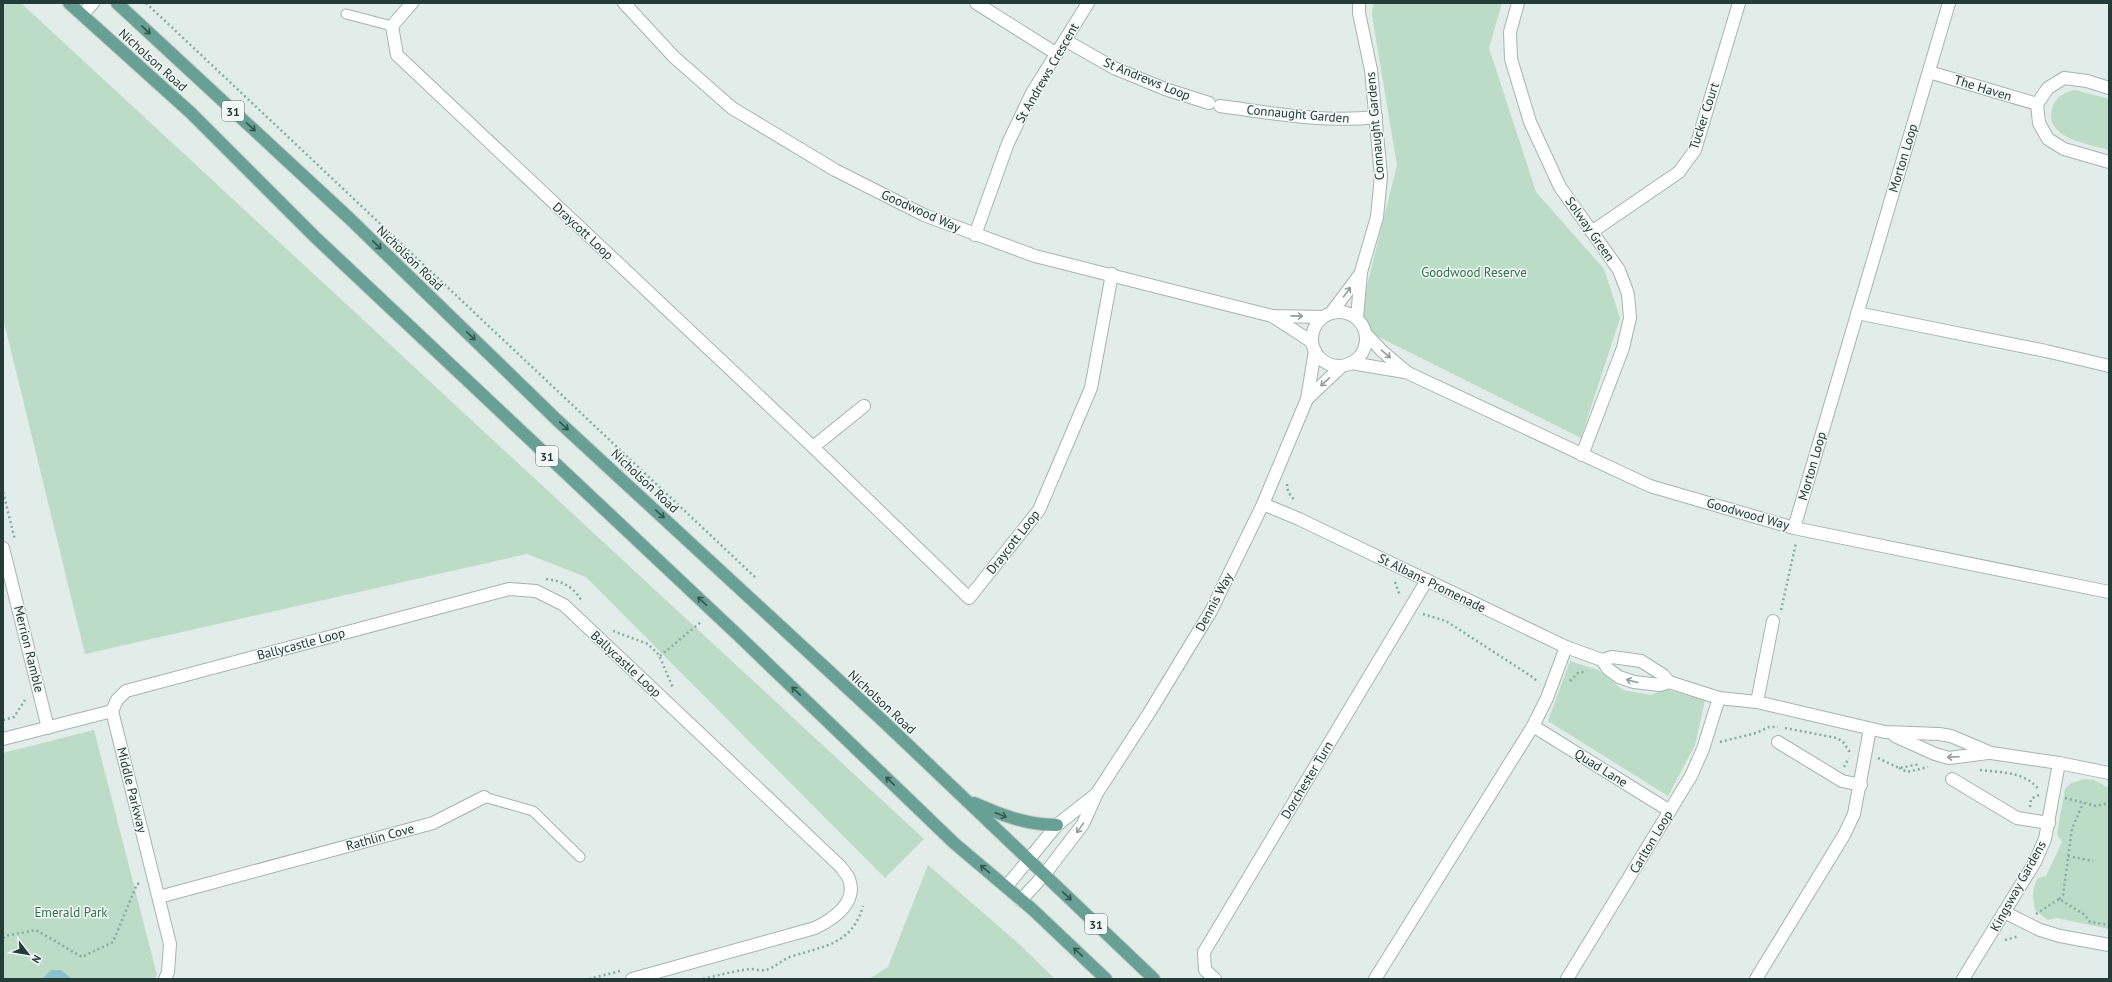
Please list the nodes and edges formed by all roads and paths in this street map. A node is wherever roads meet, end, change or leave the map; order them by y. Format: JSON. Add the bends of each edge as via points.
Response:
{"nodes":[{"id":1,"x":70,"y":3,"type":"edge"},
{"id":2,"x":93,"y":3,"type":"edge"},
{"id":3,"x":117,"y":3,"type":"edge"},
{"id":4,"x":146,"y":3,"type":"edge"},
{"id":5,"x":412,"y":3,"type":"edge"},
{"id":6,"x":624,"y":3,"type":"edge"},
{"id":7,"x":976,"y":3,"type":"edge"},
{"id":8,"x":1088,"y":3,"type":"edge"},
{"id":9,"x":1359,"y":3,"type":"edge"},
{"id":10,"x":1518,"y":3,"type":"edge"},
{"id":11,"x":1739,"y":3,"type":"edge"},
{"id":12,"x":1949,"y":3,"type":"edge"},
{"id":13,"x":346,"y":14,"type":"dead end"},
{"id":14,"x":82,"y":15,"type":"junction"},
{"id":15,"x":392,"y":26,"type":"junction"},
{"id":16,"x":1065,"y":40,"type":"junction"},
{"id":17,"x":1057,"y":54,"type":"junction"},
{"id":18,"x":1929,"y":72,"type":"junction"},
{"id":19,"x":2109,"y":88,"type":"edge"},
{"id":20,"x":2037,"y":104,"type":"junction"},
{"id":21,"x":1215,"y":105,"type":"joint"},
{"id":22,"x":1376,"y":117,"type":"junction"},
{"id":23,"x":2109,"y":162,"type":"edge"},
{"id":24,"x":1593,"y":231,"type":"junction"},
{"id":25,"x":975,"y":235,"type":"junction"},
{"id":26,"x":1362,"y":272,"type":"junction"},
{"id":27,"x":1112,"y":274,"type":"junction"},
{"id":28,"x":1857,"y":313,"type":"junction"},
{"id":29,"x":1327,"y":315,"type":"junction"},
{"id":30,"x":1272,"y":316,"type":"junction"},
{"id":31,"x":1357,"y":318,"type":"junction"},
{"id":32,"x":1366,"y":334,"type":"junction"},
{"id":33,"x":1313,"y":347,"type":"junction"},
{"id":34,"x":1347,"y":364,"type":"junction"},
{"id":35,"x":2109,"y":366,"type":"edge"},
{"id":36,"x":1408,"y":373,"type":"junction"},
{"id":37,"x":1307,"y":398,"type":"junction"},
{"id":38,"x":864,"y":406,"type":"dead end"},
{"id":39,"x":813,"y":447,"type":"junction"},
{"id":40,"x":1582,"y":456,"type":"junction"},
{"id":41,"x":1287,"y":483,"type":"dead end"},
{"id":42,"x":1263,"y":504,"type":"junction"},
{"id":43,"x":1300,"y":519,"type":"junction"},
{"id":44,"x":1797,"y":528,"type":"junction"},
{"id":45,"x":3,"y":548,"type":"edge"},
{"id":46,"x":540,"y":578,"type":"dead end"},
{"id":47,"x":757,"y":580,"type":"dead end"},
{"id":48,"x":1427,"y":580,"type":"junction"},
{"id":49,"x":2109,"y":592,"type":"edge"},
{"id":50,"x":584,"y":604,"type":"dead end"},
{"id":51,"x":702,"y":620,"type":"dead end"},
{"id":52,"x":1773,"y":621,"type":"joint"},
{"id":53,"x":611,"y":630,"type":"dead end"},
{"id":54,"x":1566,"y":647,"type":"junction"},
{"id":55,"x":660,"y":656,"type":"junction"},
{"id":56,"x":1602,"y":660,"type":"junction"},
{"id":57,"x":1670,"y":682,"type":"junction"},
{"id":58,"x":676,"y":693,"type":"dead end"},
{"id":59,"x":27,"y":698,"type":"dead end"},
{"id":60,"x":1718,"y":698,"type":"junction"},
{"id":61,"x":1757,"y":702,"type":"junction"},
{"id":62,"x":112,"y":711,"type":"junction"},
{"id":63,"x":3,"y":720,"type":"edge"},
{"id":64,"x":1533,"y":726,"type":"junction"},
{"id":65,"x":48,"y":728,"type":"junction"},
{"id":66,"x":1870,"y":729,"type":"junction"},
{"id":67,"x":1884,"y":732,"type":"junction"},
{"id":68,"x":3,"y":739,"type":"edge"},
{"id":69,"x":1778,"y":742,"type":"dead end"},
{"id":70,"x":1866,"y":752,"type":"junction"},
{"id":71,"x":1991,"y":753,"type":"junction"},
{"id":72,"x":2059,"y":763,"type":"junction"},
{"id":73,"x":1899,"y":768,"type":"junction"},
{"id":74,"x":1975,"y":769,"type":"dead end"},
{"id":75,"x":2109,"y":773,"type":"edge"},
{"id":76,"x":1952,"y":779,"type":"dead end"},
{"id":77,"x":1861,"y":785,"type":"junction"},
{"id":78,"x":1097,"y":793,"type":"junction"},
{"id":79,"x":2041,"y":794,"type":"dead end"},
{"id":80,"x":484,"y":797,"type":"joint"},
{"id":81,"x":965,"y":800,"type":"junction"},
{"id":82,"x":2083,"y":803,"type":"dead end"},
{"id":83,"x":1670,"y":810,"type":"junction"},
{"id":84,"x":2048,"y":823,"type":"junction"},
{"id":85,"x":1057,"y":825,"type":"junction"},
{"id":86,"x":2068,"y":856,"type":"junction"},
{"id":87,"x":580,"y":857,"type":"dead end"},
{"id":88,"x":1028,"y":860,"type":"junction"},
{"id":89,"x":2093,"y":861,"type":"dead end"},
{"id":90,"x":1044,"y":874,"type":"junction"},
{"id":91,"x":144,"y":882,"type":"dead end"},
{"id":92,"x":1006,"y":887,"type":"junction"},
{"id":93,"x":159,"y":897,"type":"junction"},
{"id":94,"x":2059,"y":899,"type":"junction"},
{"id":95,"x":1021,"y":900,"type":"junction"},
{"id":96,"x":2004,"y":912,"type":"junction"},
{"id":97,"x":2028,"y":924,"type":"junction"},
{"id":98,"x":2109,"y":925,"type":"edge"},
{"id":99,"x":2024,"y":936,"type":"dead end"},
{"id":100,"x":3,"y":938,"type":"edge"},
{"id":101,"x":2002,"y":942,"type":"dead end"},
{"id":102,"x":2109,"y":944,"type":"edge"},
{"id":103,"x":629,"y":974,"type":"edge"},
{"id":104,"x":165,"y":979,"type":"edge"},
{"id":105,"x":589,"y":979,"type":"edge"},
{"id":106,"x":1106,"y":979,"type":"edge"},
{"id":107,"x":1154,"y":979,"type":"edge"},
{"id":108,"x":1215,"y":979,"type":"edge"},
{"id":109,"x":1375,"y":979,"type":"edge"},
{"id":110,"x":1567,"y":979,"type":"edge"},
{"id":111,"x":1756,"y":979,"type":"edge"},
{"id":112,"x":1964,"y":979,"type":"edge"}],
"edges":[{"from":1,"to":14,"type":"main road","name":"Nicholson Road","number":"31"},
{"from":2,"to":14,"type":"street"},
{"from":3,"to":81,"type":"main road","name":"Nicholson Road","number":"31","one_way":true,"via":[[349,218],[557,420]]},
{"from":4,"to":47,"type":"path"},
{"from":5,"to":15,"type":"street"},
{"from":6,"to":25,"type":"street","name":"Goodwood Way","via":[[674,57],[732,108],[835,170],[924,215]]},
{"from":7,"to":17,"type":"street"},
{"from":8,"to":16,"type":"street","name":"St Andrews Crescent"},
{"from":9,"to":22,"type":"street","name":"Connaught Gardens"},
{"from":10,"to":24,"type":"street","name":"Solway Green","via":[[1510,32],[1511,59],[1530,122],[1560,187]]},
{"from":11,"to":24,"type":"street","name":"Tucker Court","via":[[1695,150],[1679,172]]},
{"from":12,"to":18,"type":"street","name":"Morton Loop"},
{"from":13,"to":15,"type":"lane"},
{"from":92,"to":14,"type":"main road","name":"Nicholson Road","number":"31","one_way":true,"via":[[954,843],[741,638],[315,237],[191,113]]},
{"from":15,"to":39,"type":"street","name":"Draycott Loop","via":[[397,55]]},
{"from":16,"to":17,"type":"street","name":"St Andrews Crescent"},
{"from":16,"to":21,"type":"street","name":"St Andrews Loop","via":[[1114,68],[1165,89]]},
{"from":17,"to":25,"type":"street","name":"St Andrews Crescent","via":[[1032,93],[1008,143]]},
{"from":18,"to":20,"type":"street","name":"The Haven"},
{"from":18,"to":28,"type":"street","name":"Morton Loop"},
{"from":19,"to":20,"type":"street","via":[[2087,81],[2064,78],[2048,88]]},
{"from":20,"to":23,"type":"street","via":[[2039,123],[2048,139],[2064,149]]},
{"from":21,"to":22,"type":"street","name":"Connaught Garden","via":[[1320,118],[1354,120]]},
{"from":22,"to":26,"type":"street","name":"Connaught Gardens","via":[[1382,176],[1377,217]]},
{"from":24,"to":40,"type":"street","name":"Solway Green","via":[[1620,270],[1628,294],[1630,318],[1623,348]]},
{"from":25,"to":27,"type":"street","name":"Goodwood Way","via":[[1035,256]]},
{"from":29,"to":26,"type":"street","name":"Connaught Gardens","one_way":true},
{"from":26,"to":31,"type":"street","name":"Connaught Gardens"},
{"from":27,"to":30,"type":"street","name":"Goodwood Way"},
{"from":27,"to":39,"type":"street","name":"Draycott Loop","via":[[1091,388],[1039,510],[969,598]]},
{"from":28,"to":35,"type":"street"},
{"from":28,"to":44,"type":"street","name":"Morton Loop"},
{"from":30,"to":29,"type":"street","name":"Goodwood Way","one_way":true},
{"from":29,"to":31,"type":"street","name":"Goodwood Way","via":[[1345,312]]},
{"from":29,"to":33,"type":"street","via":[[1314,328]]},
{"from":30,"to":33,"type":"street","name":"Goodwood Way"},
{"from":31,"to":32,"type":"street","name":"Goodwood Way"},
{"from":32,"to":34,"type":"street","via":[[1361,355]]},
{"from":32,"to":36,"type":"street","name":"Goodwood Way","one_way":true},
{"from":33,"to":34,"type":"street","name":"Goodwood Way","via":[[1328,364]]},
{"from":33,"to":37,"type":"street","name":"Dennis Way"},
{"from":34,"to":36,"type":"street","name":"Goodwood Way"},
{"from":34,"to":37,"type":"street","name":"Dennis Way","one_way":true},
{"from":36,"to":40,"type":"street","name":"Goodwood Way"},
{"from":37,"to":42,"type":"street","name":"Dennis Way"},
{"from":38,"to":39,"type":"street"},
{"from":40,"to":44,"type":"street","name":"Goodwood Way","via":[[1650,486]]},
{"from":41,"to":43,"type":"path","via":[[1288,492],[1304,510]]},
{"from":42,"to":43,"type":"street","name":"St Albans Promenade"},
{"from":42,"to":78,"type":"street","name":"Dennis Way","via":[[1211,612]]},
{"from":43,"to":48,"type":"street","name":"St Albans Promenade"},
{"from":44,"to":49,"type":"street","name":"Goodwood Way"},
{"from":44,"to":52,"type":"path","via":[[1780,617]]},
{"from":45,"to":65,"type":"street","name":"Merrion Ramble"},
{"from":46,"to":50,"type":"path","via":[[571,587]]},
{"from":48,"to":54,"type":"street","name":"St Albans Promenade"},
{"from":48,"to":108,"type":"street","name":"Dorchester Turn","via":[[1204,952],[1205,970]]},
{"from":51,"to":55,"type":"path"},
{"from":52,"to":61,"type":"street"},
{"from":53,"to":55,"type":"path","via":[[642,640]]},
{"from":54,"to":56,"type":"street","name":"St Albans Promenade"},
{"from":54,"to":64,"type":"street","via":[[1547,698]]},
{"from":55,"to":58,"type":"path"},
{"from":56,"to":57,"type":"street","name":"St Albans Promenade","via":[[1612,658],[1641,661]]},
{"from":57,"to":56,"type":"street","name":"St Albans Promenade","one_way":true,"via":[[1660,685],[1634,682],[1608,669]]},
{"from":57,"to":60,"type":"street","name":"St Albans Promenade"},
{"from":59,"to":63,"type":"path","via":[[14,717]]},
{"from":60,"to":61,"type":"street","name":"St Albans Promenade"},
{"from":60,"to":83,"type":"street","name":"Carlton Loop","via":[[1703,749],[1691,776]]},
{"from":61,"to":66,"type":"street","name":"St Albans Promenade"},
{"from":62,"to":65,"type":"street"},
{"from":62,"to":93,"type":"street","name":"Middle Parkway"},
{"from":62,"to":103,"type":"street","name":"Ballycastle Loop","via":[[117,700],[126,691],[509,589],[536,590],[564,605],[840,866],[849,879],[850,893],[844,908],[832,919],[815,928]]},
{"from":64,"to":83,"type":"street","name":"Quad Lane"},
{"from":64,"to":109,"type":"street"},
{"from":65,"to":68,"type":"street"},
{"from":66,"to":67,"type":"street","name":"St Albans Promenade"},
{"from":66,"to":70,"type":"street"},
{"from":67,"to":71,"type":"street","name":"St Albans Promenade","via":[[1945,735]]},
{"from":71,"to":67,"type":"street","name":"St Albans Promenade","one_way":true,"via":[[1949,758]]},
{"from":69,"to":77,"type":"street","via":[[1842,781]]},
{"from":70,"to":73,"type":"path"},
{"from":70,"to":77,"type":"street"},
{"from":71,"to":72,"type":"street","name":"St Albans Promenade"},
{"from":72,"to":75,"type":"street","name":"St Albans Promenade"},
{"from":72,"to":84,"type":"street","name":"Kingsway Gardens"},
{"from":73,"to":73,"type":"path","via":[[1925,763],[1931,766],[1907,772]]},
{"from":74,"to":79,"type":"path","via":[[2025,777]]},
{"from":76,"to":84,"type":"street","via":[[2017,818]]},
{"from":77,"to":111,"type":"street","via":[[1854,814],[1844,835]]},
{"from":78,"to":85,"type":"street","name":"Dennis Way"},
{"from":78,"to":90,"type":"street","name":"Dennis Way","one_way":true,"via":[[1083,824]]},
{"from":80,"to":87,"type":"lane","name":"Rathlin Cove","via":[[533,811]]},
{"from":80,"to":93,"type":"street","name":"Rathlin Cove","via":[[433,823]]},
{"from":81,"to":85,"type":"main road","one_way":true,"via":[[1005,817]]},
{"from":81,"to":88,"type":"main road","name":"Nicholson Road","number":"31"},
{"from":82,"to":86,"type":"path","via":[[2072,829]]},
{"from":83,"to":110,"type":"street","name":"Carlton Loop"},
{"from":84,"to":96,"type":"street","name":"Kingsway Gardens","via":[[2045,839],[2035,862]]},
{"from":85,"to":88,"type":"street","name":"Dennis Way"},
{"from":86,"to":89,"type":"path"},
{"from":86,"to":94,"type":"path","via":[[2063,895]]},
{"from":88,"to":90,"type":"main road","name":"Nicholson Road","number":"31"},
{"from":88,"to":92,"type":"street","name":"Dennis Way"},
{"from":90,"to":95,"type":"street","name":"Dennis Way"},
{"from":90,"to":107,"type":"main road","name":"Nicholson Road","number":"31","one_way":true},
{"from":91,"to":100,"type":"path","via":[[137,884],[113,942],[82,956],[36,930]]},
{"from":92,"to":95,"type":"main road","name":"Nicholson Road","number":"31"},
{"from":93,"to":104,"type":"street","name":"Middle Parkway","via":[[170,944]]},
{"from":94,"to":97,"type":"path","via":[[2037,912]]},
{"from":94,"to":98,"type":"path","via":[[2085,915],[2090,922]]},
{"from":106,"to":95,"type":"main road","name":"Nicholson Road","number":"31","one_way":true},
{"from":96,"to":97,"type":"street"},
{"from":96,"to":112,"type":"street","name":"Kingsway Gardens"},
{"from":97,"to":102,"type":"street","via":[[2060,936]]},
{"from":99,"to":101,"type":"path","via":[[2008,938]]},
{"from":103,"to":105,"type":"path"}]}
